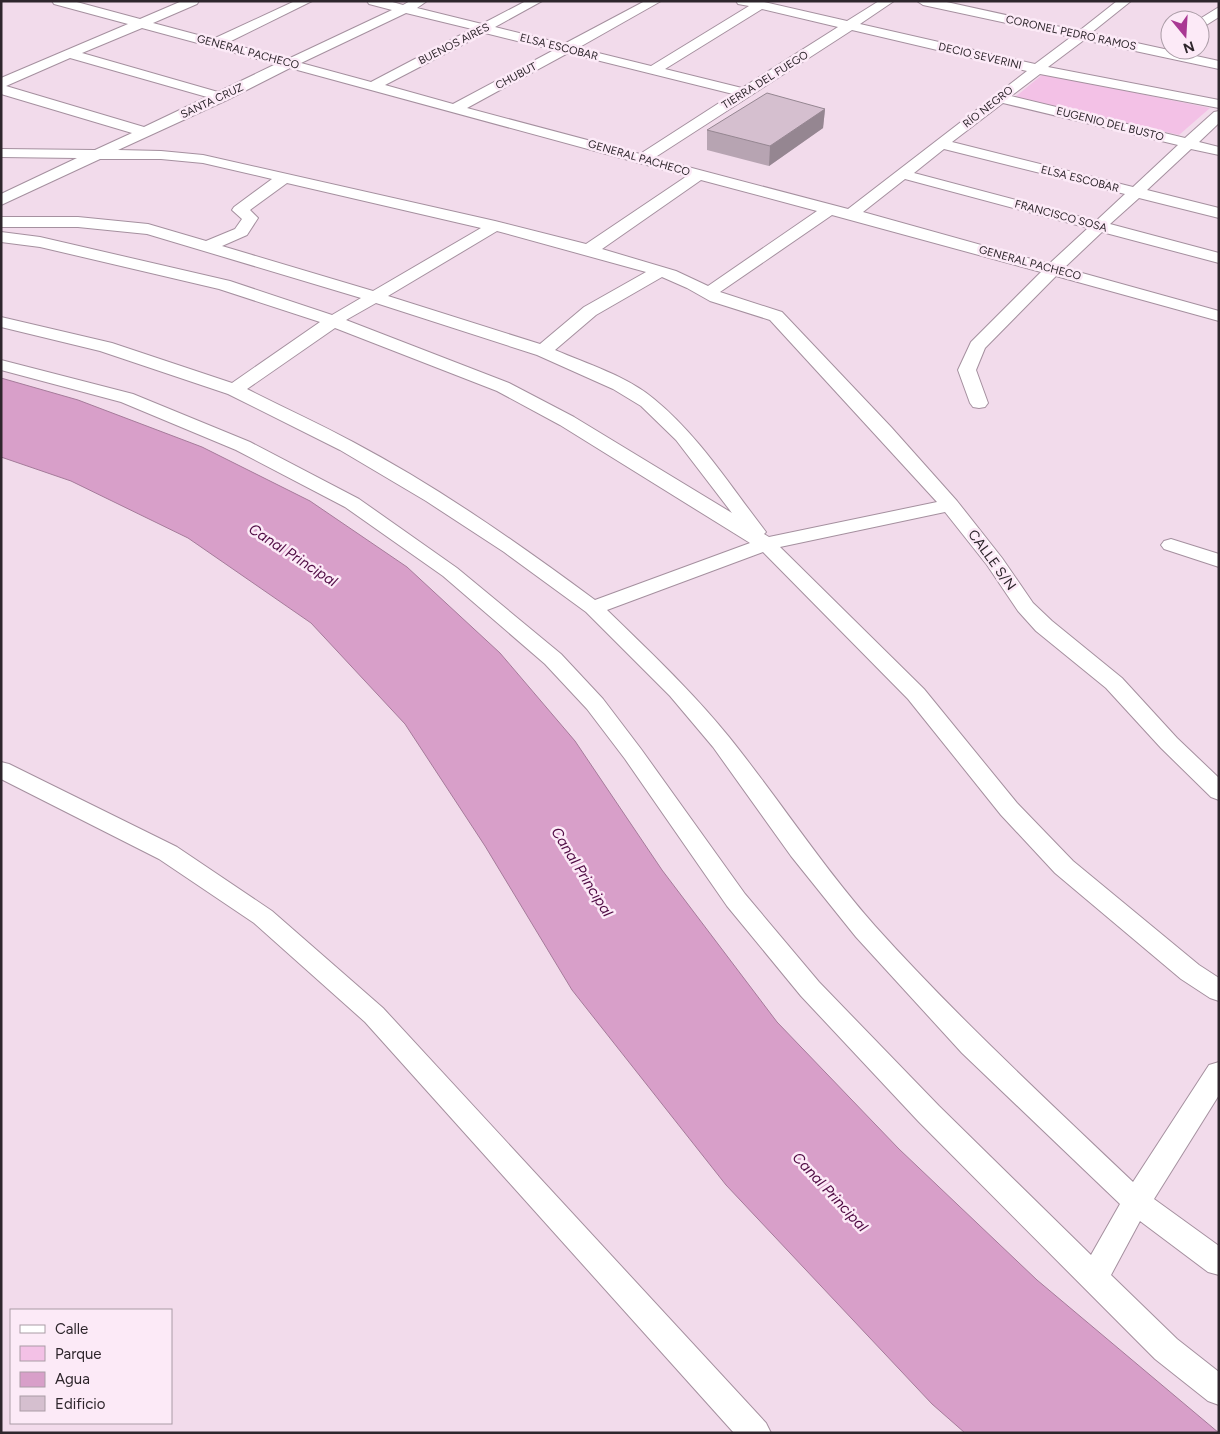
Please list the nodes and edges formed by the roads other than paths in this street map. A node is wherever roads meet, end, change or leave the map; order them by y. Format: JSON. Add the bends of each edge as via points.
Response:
{"nodes":[{"id":1,"x":58,"y":1,"type":"edge"},
{"id":2,"x":193,"y":1,"type":"edge"},
{"id":3,"x":306,"y":1,"type":"edge"},
{"id":4,"x":373,"y":1,"type":"edge"},
{"id":5,"x":421,"y":1,"type":"edge"},
{"id":6,"x":536,"y":1,"type":"edge"},
{"id":7,"x":655,"y":1,"type":"edge"},
{"id":8,"x":742,"y":1,"type":"edge"},
{"id":9,"x":888,"y":1,"type":"edge"},
{"id":10,"x":923,"y":1,"type":"edge"},
{"id":11,"x":1126,"y":1,"type":"edge"},
{"id":12,"x":760,"y":5,"type":"junction"},
{"id":13,"x":405,"y":9,"type":"junction"},
{"id":14,"x":142,"y":24,"type":"junction"},
{"id":15,"x":850,"y":26,"type":"junction"},
{"id":16,"x":483,"y":29,"type":"junction"},
{"id":17,"x":1081,"y":36,"type":"junction"},
{"id":18,"x":215,"y":43,"type":"junction"},
{"id":19,"x":565,"y":50,"type":"junction"},
{"id":20,"x":1160,"y":50,"type":"edge"},
{"id":21,"x":70,"y":54,"type":"junction"},
{"id":22,"x":1198,"y":60,"type":"edge"},
{"id":23,"x":292,"y":64,"type":"junction"},
{"id":24,"x":1219,"y":66,"type":"edge"},
{"id":25,"x":1037,"y":69,"type":"junction"},
{"id":26,"x":654,"y":70,"type":"junction"},
{"id":27,"x":1,"y":83,"type":"edge"},
{"id":28,"x":372,"y":86,"type":"junction"},
{"id":29,"x":1,"y":89,"type":"edge"},
{"id":30,"x":744,"y":93,"type":"junction"},
{"id":31,"x":222,"y":97,"type":"junction"},
{"id":32,"x":1001,"y":98,"type":"junction"},
{"id":33,"x":1219,"y":104,"type":"edge"},
{"id":34,"x":456,"y":108,"type":"junction"},
{"id":35,"x":1219,"y":114,"type":"edge"},
{"id":36,"x":146,"y":132,"type":"junction"},
{"id":37,"x":1188,"y":143,"type":"junction"},
{"id":38,"x":941,"y":144,"type":"junction"},
{"id":39,"x":1219,"y":151,"type":"edge"},
{"id":40,"x":1,"y":153,"type":"edge"},
{"id":41,"x":101,"y":154,"type":"junction"},
{"id":42,"x":642,"y":159,"type":"junction"},
{"id":43,"x":902,"y":174,"type":"junction"},
{"id":44,"x":698,"y":175,"type":"junction"},
{"id":45,"x":284,"y":178,"type":"junction"},
{"id":46,"x":1135,"y":192,"type":"junction"},
{"id":47,"x":1,"y":200,"type":"edge"},
{"id":48,"x":829,"y":210,"type":"junction"},
{"id":49,"x":1219,"y":213,"type":"edge"},
{"id":50,"x":851,"y":214,"type":"junction"},
{"id":51,"x":1,"y":222,"type":"edge"},
{"id":52,"x":495,"y":226,"type":"junction"},
{"id":53,"x":1098,"y":226,"type":"junction"},
{"id":54,"x":1,"y":237,"type":"edge"},
{"id":55,"x":209,"y":246,"type":"junction"},
{"id":56,"x":589,"y":250,"type":"junction"},
{"id":57,"x":1219,"y":258,"type":"edge"},
{"id":58,"x":1053,"y":269,"type":"junction"},
{"id":59,"x":660,"y":271,"type":"junction"},
{"id":60,"x":708,"y":293,"type":"junction"},
{"id":61,"x":374,"y":296,"type":"junction"},
{"id":62,"x":1219,"y":316,"type":"edge"},
{"id":63,"x":333,"y":321,"type":"junction"},
{"id":64,"x":1,"y":322,"type":"edge"},
{"id":65,"x":543,"y":351,"type":"junction"},
{"id":66,"x":1,"y":365,"type":"edge"},
{"id":67,"x":234,"y":390,"type":"junction"},
{"id":68,"x":979,"y":402,"type":"dead end"},
{"id":69,"x":950,"y":505,"type":"junction"},
{"id":70,"x":766,"y":544,"type":"junction"},
{"id":71,"x":1171,"y":545,"type":"dead end"},
{"id":72,"x":1219,"y":561,"type":"edge"},
{"id":73,"x":593,"y":608,"type":"junction"},
{"id":74,"x":1,"y":769,"type":"edge"},
{"id":75,"x":1219,"y":792,"type":"edge"},
{"id":76,"x":1219,"y":991,"type":"edge"},
{"id":77,"x":1218,"y":1074,"type":"edge"},
{"id":78,"x":1136,"y":1202,"type":"junction"},
{"id":79,"x":1219,"y":1263,"type":"edge"},
{"id":80,"x":1094,"y":1277,"type":"junction"},
{"id":81,"x":1219,"y":1391,"type":"edge"},
{"id":82,"x":755,"y":1433,"type":"edge"}],
"edges":[{"from":1,"to":14,"type":"street","name":"GENERAL PACHECO"},
{"from":2,"to":14,"type":"street"},
{"from":3,"to":18,"type":"street"},
{"from":4,"to":13,"type":"street","name":"ELSA ESCOBAR"},
{"from":5,"to":13,"type":"street","name":"SANTA CRUZ"},
{"from":6,"to":16,"type":"street","name":"BUENOS AIRES"},
{"from":7,"to":19,"type":"street","name":"CHUBUT"},
{"from":8,"to":12,"type":"street","name":"DECIO SEVERINI"},
{"from":9,"to":15,"type":"street","name":"TIERRA DEL FUEGO"},
{"from":10,"to":17,"type":"street","name":"CORONEL PEDRO RAMOS"},
{"from":11,"to":17,"type":"street","name":"RÍO NEGRO"},
{"from":12,"to":15,"type":"street","name":"DECIO SEVERINI"},
{"from":12,"to":26,"type":"street"},
{"from":13,"to":16,"type":"street","name":"ELSA ESCOBAR"},
{"from":13,"to":23,"type":"street","name":"SANTA CRUZ"},
{"from":14,"to":18,"type":"street","name":"GENERAL PACHECO"},
{"from":14,"to":21,"type":"street"},
{"from":15,"to":25,"type":"street","name":"DECIO SEVERINI"},
{"from":15,"to":30,"type":"street","name":"TIERRA DEL FUEGO"},
{"from":16,"to":19,"type":"street","name":"ELSA ESCOBAR"},
{"from":16,"to":28,"type":"street","name":"BUENOS AIRES"},
{"from":17,"to":20,"type":"street","name":"CORONEL PEDRO RAMOS"},
{"from":17,"to":25,"type":"street","name":"RÍO NEGRO"},
{"from":18,"to":23,"type":"street","name":"GENERAL PACHECO"},
{"from":19,"to":26,"type":"street","name":"ELSA ESCOBAR"},
{"from":19,"to":34,"type":"street","name":"CHUBUT"},
{"from":21,"to":27,"type":"street"},
{"from":21,"to":31,"type":"street"},
{"from":22,"to":24,"type":"street","name":"CORONEL PEDRO RAMOS"},
{"from":23,"to":28,"type":"street","name":"GENERAL PACHECO"},
{"from":23,"to":31,"type":"street","name":"SANTA CRUZ"},
{"from":25,"to":32,"type":"street","name":"RÍO NEGRO"},
{"from":25,"to":33,"type":"street","name":"DECIO SEVERINI"},
{"from":26,"to":30,"type":"street","name":"ELSA ESCOBAR"},
{"from":28,"to":34,"type":"street","name":"GENERAL PACHECO"},
{"from":29,"to":36,"type":"street"},
{"from":30,"to":42,"type":"street","name":"TIERRA DEL FUEGO"},
{"from":31,"to":36,"type":"street","name":"SANTA CRUZ"},
{"from":32,"to":37,"type":"street","name":"EUGENIO DEL BUSTO"},
{"from":32,"to":38,"type":"street","name":"RÍO NEGRO"},
{"from":34,"to":42,"type":"street","name":"GENERAL PACHECO"},
{"from":35,"to":37,"type":"street"},
{"from":36,"to":41,"type":"street","name":"SANTA CRUZ"},
{"from":37,"to":39,"type":"street","name":"EUGENIO DEL BUSTO"},
{"from":37,"to":46,"type":"street"},
{"from":38,"to":43,"type":"street","name":"RÍO NEGRO"},
{"from":38,"to":46,"type":"street","name":"ELSA ESCOBAR"},
{"from":40,"to":41,"type":"street"},
{"from":41,"to":45,"type":"street","via":[[184,157]]},
{"from":41,"to":47,"type":"street","name":"SANTA CRUZ"},
{"from":42,"to":44,"type":"street","name":"GENERAL PACHECO"},
{"from":43,"to":50,"type":"street","name":"RÍO NEGRO"},
{"from":43,"to":53,"type":"street","name":"FRANCISCO SOSA"},
{"from":44,"to":48,"type":"street","name":"GENERAL PACHECO"},
{"from":44,"to":56,"type":"street"},
{"from":45,"to":52,"type":"street"},
{"from":45,"to":55,"type":"street","via":[[240,210],[250,218],[241,232]]},
{"from":46,"to":49,"type":"street","name":"ELSA ESCOBAR"},
{"from":46,"to":53,"type":"street"},
{"from":48,"to":50,"type":"street","name":"GENERAL PACHECO"},
{"from":48,"to":60,"type":"street"},
{"from":50,"to":58,"type":"street","name":"GENERAL PACHECO"},
{"from":51,"to":55,"type":"street","via":[[78,222],[148,229]]},
{"from":52,"to":56,"type":"street"},
{"from":52,"to":61,"type":"street"},
{"from":53,"to":57,"type":"street","name":"FRANCISCO SOSA"},
{"from":53,"to":58,"type":"street"},
{"from":54,"to":63,"type":"street","via":[[40,242],[224,285]]},
{"from":55,"to":61,"type":"street"},
{"from":56,"to":59,"type":"street"},
{"from":58,"to":62,"type":"street","name":"GENERAL PACHECO"},
{"from":58,"to":68,"type":"street","via":[[977,346],[967,370]]},
{"from":59,"to":60,"type":"street"},
{"from":59,"to":65,"type":"street","via":[[590,311]]},
{"from":60,"to":69,"type":"street","name":"CALLE S/N","via":[[776,316]]},
{"from":61,"to":63,"type":"street"},
{"from":61,"to":65,"type":"street"},
{"from":63,"to":67,"type":"street"},
{"from":63,"to":70,"type":"street","via":[[503,387],[567,421]]},
{"from":64,"to":67,"type":"street","via":[[106,347]]},
{"from":65,"to":70,"type":"street","via":[[620,385],[647,402],[683,436]]},
{"from":66,"to":80,"type":"street","via":[[127,398],[243,446],[352,503],[450,572],[553,659],[595,704],[736,900],[810,989],[929,1114]]},
{"from":67,"to":73,"type":"street","via":[[347,446],[433,496]]},
{"from":69,"to":70,"type":"street"},
{"from":69,"to":75,"type":"street","name":"CALLE S/N","via":[[1026,607],[1044,626],[1114,683]]},
{"from":70,"to":73,"type":"street"},
{"from":70,"to":76,"type":"street","via":[[916,694],[1009,809],[1064,867],[1182,966]]},
{"from":71,"to":72,"type":"street"},
{"from":73,"to":78,"type":"street","via":[[678,691],[722,742],[800,850],[865,931],[972,1046]]},
{"from":74,"to":82,"type":"street","via":[[168,853],[263,917],[374,1015]]},
{"from":77,"to":78,"type":"street"},
{"from":78,"to":79,"type":"street"},
{"from":78,"to":80,"type":"street"},
{"from":80,"to":81,"type":"street","via":[[1166,1350]]}]}
